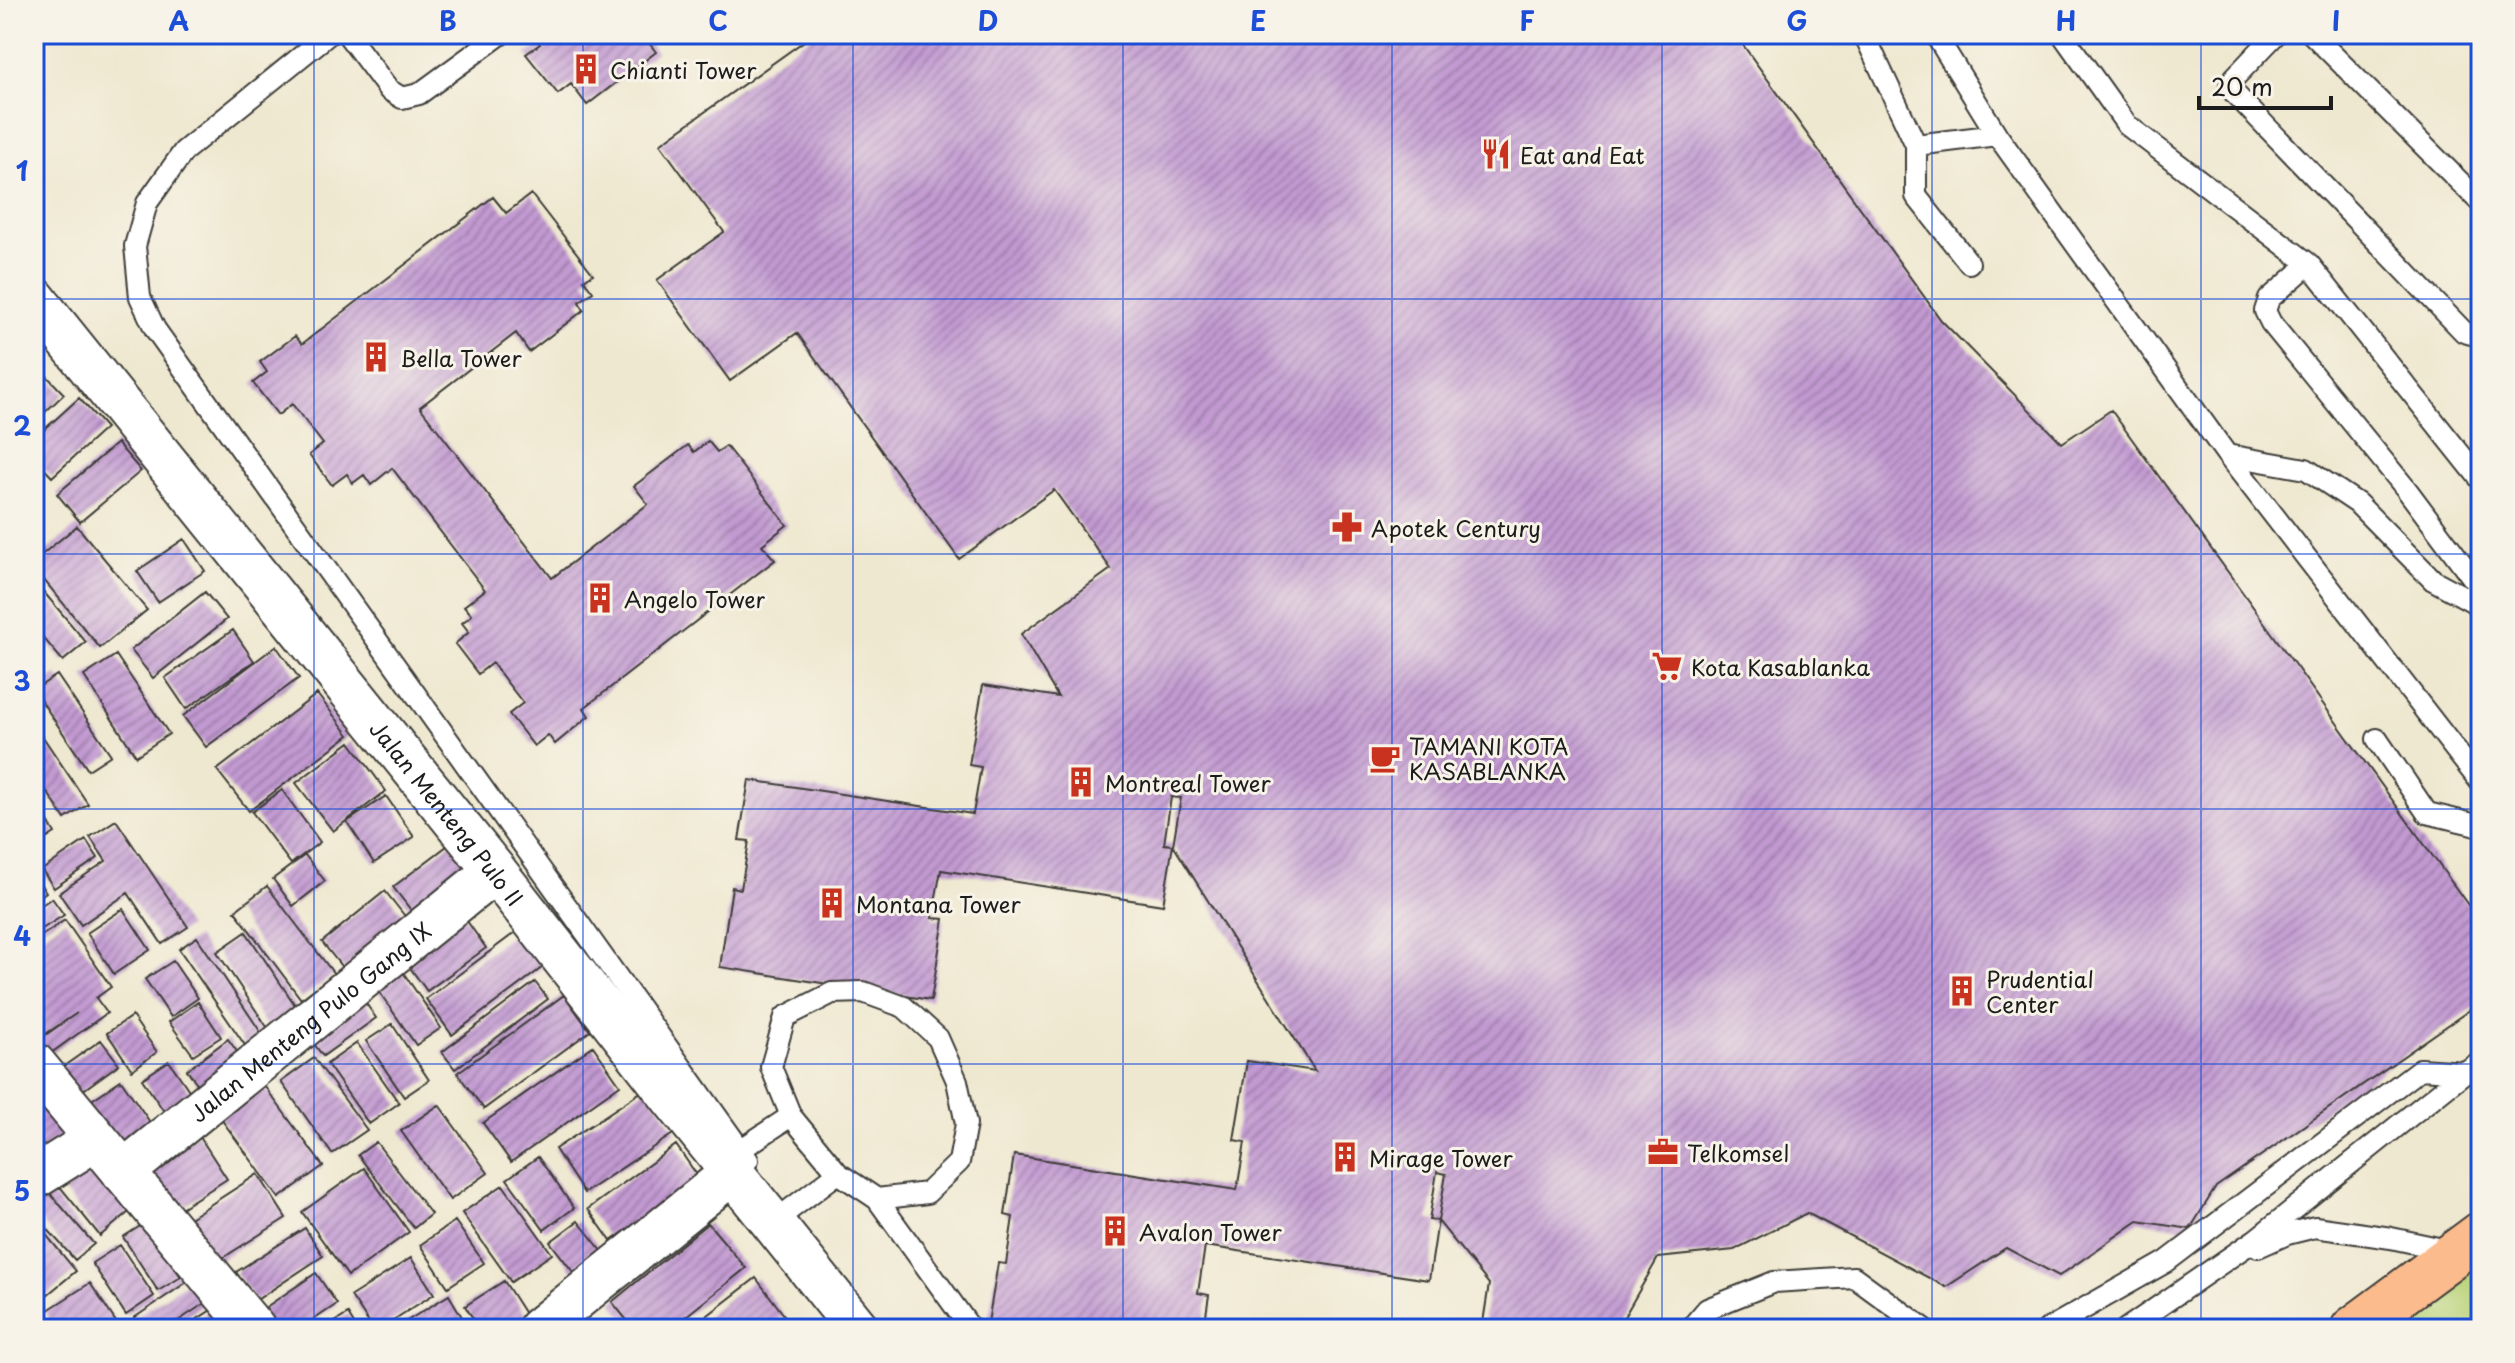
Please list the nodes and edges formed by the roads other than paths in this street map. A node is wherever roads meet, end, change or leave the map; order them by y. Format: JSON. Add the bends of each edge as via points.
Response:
{"nodes":[{"id":1,"x":329,"y":34,"type":"edge"},
{"id":2,"x":347,"y":34,"type":"edge"},
{"id":3,"x":501,"y":34,"type":"edge"},
{"id":4,"x":1864,"y":34,"type":"edge"},
{"id":5,"x":1935,"y":34,"type":"edge"},
{"id":6,"x":2062,"y":34,"type":"edge"},
{"id":7,"x":2276,"y":34,"type":"edge"},
{"id":8,"x":2312,"y":34,"type":"edge"},
{"id":9,"x":1997,"y":135,"type":"junction"},
{"id":10,"x":1916,"y":145,"type":"junction"},
{"id":11,"x":2481,"y":203,"type":"edge"},
{"id":12,"x":1969,"y":263,"type":"dead end"},
{"id":13,"x":2309,"y":264,"type":"junction"},
{"id":14,"x":35,"y":302,"type":"edge"},
{"id":15,"x":2481,"y":329,"type":"edge"},
{"id":16,"x":2227,"y":455,"type":"junction"},
{"id":17,"x":2481,"y":480,"type":"edge"},
{"id":18,"x":2481,"y":589,"type":"edge"},
{"id":19,"x":2481,"y":606,"type":"edge"},
{"id":20,"x":2377,"y":739,"type":"dead end"},
{"id":21,"x":2481,"y":783,"type":"edge"},
{"id":22,"x":2481,"y":826,"type":"edge"},
{"id":23,"x":495,"y":871,"type":"junction"},
{"id":24,"x":34,"y":1064,"type":"edge"},
{"id":25,"x":2473,"y":1066,"type":"edge"},
{"id":26,"x":791,"y":1116,"type":"junction"},
{"id":27,"x":96,"y":1139,"type":"junction"},
{"id":28,"x":736,"y":1162,"type":"junction"},
{"id":29,"x":123,"y":1172,"type":"junction"},
{"id":30,"x":838,"y":1173,"type":"junction"},
{"id":31,"x":34,"y":1178,"type":"edge"},
{"id":32,"x":877,"y":1199,"type":"junction"},
{"id":33,"x":788,"y":1211,"type":"junction"},
{"id":34,"x":2470,"y":1243,"type":"edge"},
{"id":35,"x":2221,"y":1264,"type":"junction"},
{"id":36,"x":867,"y":1325,"type":"edge"},
{"id":37,"x":254,"y":1329,"type":"edge"},
{"id":38,"x":539,"y":1329,"type":"edge"},
{"id":39,"x":971,"y":1329,"type":"edge"},
{"id":40,"x":1690,"y":1329,"type":"edge"},
{"id":41,"x":1925,"y":1329,"type":"edge"},
{"id":42,"x":2048,"y":1329,"type":"edge"},
{"id":43,"x":2126,"y":1329,"type":"edge"},
{"id":44,"x":2353,"y":1329,"type":"edge"}],
"edges":[{"from":1,"to":28,"type":"lane","via":[[184,151],[147,203],[135,246],[140,297],[155,329]]},
{"from":2,"to":3,"type":"lane","via":[[389,90],[402,98],[419,94]]},
{"from":4,"to":10,"type":"lane"},
{"from":5,"to":9,"type":"lane"},
{"from":6,"to":13,"type":"lane","via":[[2127,125]]},
{"from":7,"to":15,"type":"lane","via":[[2234,78],[2230,86],[2235,94],[2464,332]]},
{"from":8,"to":11,"type":"lane"},
{"from":9,"to":10,"type":"lane"},
{"from":9,"to":16,"type":"lane"},
{"from":10,"to":12,"type":"lane","via":[[1916,196]]},
{"from":13,"to":17,"type":"lane"},
{"from":13,"to":18,"type":"lane","via":[[2269,299],[2265,311],[2271,323]]},
{"from":14,"to":23,"type":"street","name":"Jalan Menteng Pulo II"},
{"from":16,"to":19,"type":"lane","via":[[2306,469],[2357,503],[2433,580]]},
{"from":16,"to":21,"type":"lane"},
{"from":20,"to":22,"type":"lane","via":[[2427,813]]},
{"from":23,"to":28,"type":"street","name":"Jalan Menteng Pulo II"},
{"from":23,"to":29,"type":"street","name":"Jalan Menteng Pulo Gang IX"},
{"from":24,"to":27,"type":"street"},
{"from":25,"to":35,"type":"lane"},
{"from":25,"to":42,"type":"lane","via":[[2420,1069],[2166,1262]]},
{"from":26,"to":28,"type":"lane"},
{"from":26,"to":30,"type":"lane"},
{"from":26,"to":32,"type":"lane","via":[[771,1067],[785,1017],[832,993],[863,992],[904,1007],[938,1038],[957,1081],[966,1124],[959,1162],[927,1193]]},
{"from":27,"to":29,"type":"street"},
{"from":27,"to":31,"type":"street"},
{"from":28,"to":33,"type":"lane"},
{"from":28,"to":36,"type":"street","name":"Jalan Menteng Pulo II"},
{"from":28,"to":38,"type":"street"},
{"from":29,"to":37,"type":"street"},
{"from":30,"to":32,"type":"lane"},
{"from":30,"to":33,"type":"lane"},
{"from":32,"to":39,"type":"lane"},
{"from":33,"to":36,"type":"lane"},
{"from":34,"to":35,"type":"lane","via":[[2315,1227]]},
{"from":34,"to":44,"type":"main road"},
{"from":35,"to":43,"type":"lane"},
{"from":40,"to":41,"type":"lane","via":[[1707,1309],[1774,1282],[1854,1277]]}]}
